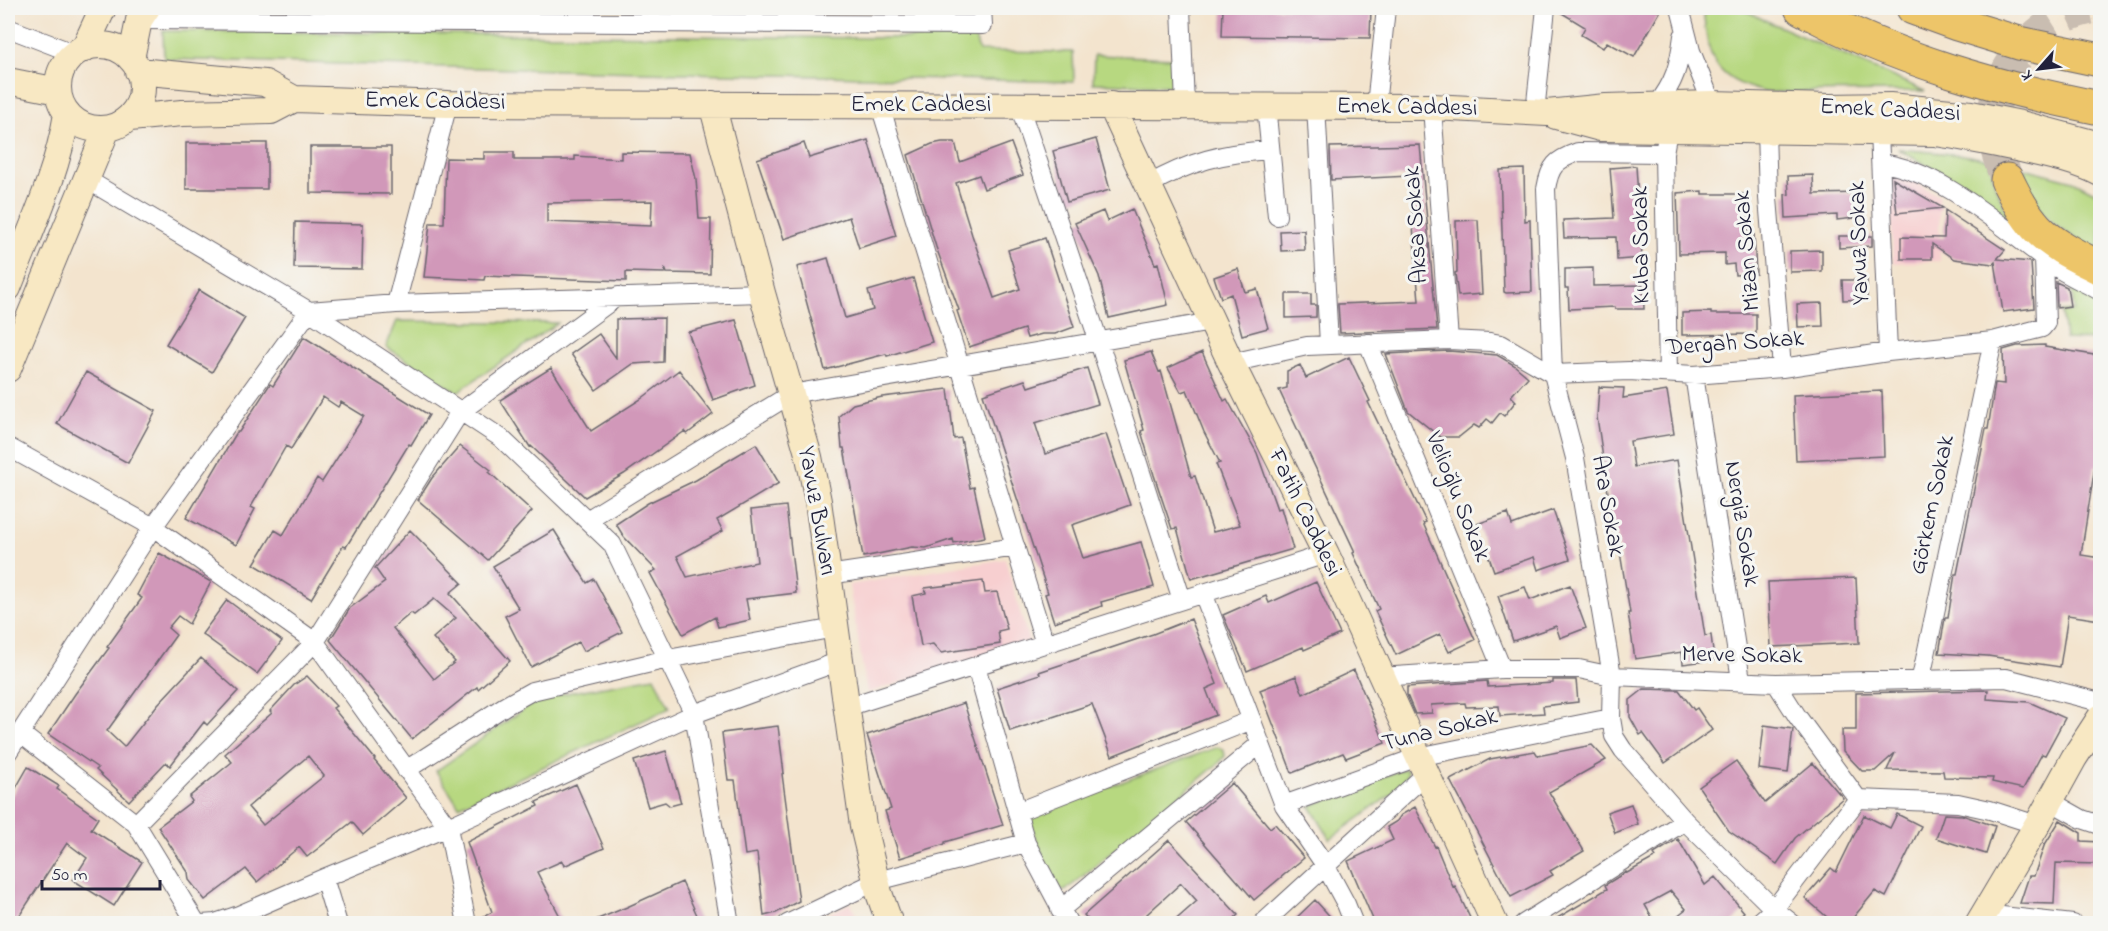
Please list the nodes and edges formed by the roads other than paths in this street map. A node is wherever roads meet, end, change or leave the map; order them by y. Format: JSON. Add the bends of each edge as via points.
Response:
{"nodes":[{"id":1,"x":103,"y":8,"type":"edge"},
{"id":2,"x":982,"y":8,"type":"edge"},
{"id":3,"x":1181,"y":8,"type":"edge"},
{"id":4,"x":1386,"y":8,"type":"edge"},
{"id":5,"x":1546,"y":8,"type":"edge"},
{"id":6,"x":1680,"y":8,"type":"edge"},
{"id":7,"x":1801,"y":8,"type":"edge"},
{"id":8,"x":1913,"y":8,"type":"edge"},
{"id":9,"x":143,"y":14,"type":"edge"},
{"id":10,"x":8,"y":28,"type":"edge"},
{"id":11,"x":1684,"y":28,"type":"junction"},
{"id":12,"x":78,"y":51,"type":"junction"},
{"id":13,"x":2100,"y":60,"type":"edge"},
{"id":14,"x":135,"y":65,"type":"junction"},
{"id":15,"x":8,"y":81,"type":"edge"},
{"id":16,"x":294,"y":99,"type":"junction"},
{"id":17,"x":62,"y":103,"type":"junction"},
{"id":18,"x":448,"y":104,"type":"junction"},
{"id":19,"x":712,"y":104,"type":"junction"},
{"id":20,"x":879,"y":105,"type":"junction"},
{"id":21,"x":1019,"y":105,"type":"junction"},
{"id":22,"x":1111,"y":105,"type":"junction"},
{"id":23,"x":1185,"y":105,"type":"junction"},
{"id":24,"x":1266,"y":105,"type":"junction"},
{"id":25,"x":1316,"y":105,"type":"junction"},
{"id":26,"x":1376,"y":106,"type":"junction"},
{"id":27,"x":1656,"y":106,"type":"junction"},
{"id":28,"x":1432,"y":107,"type":"junction"},
{"id":29,"x":2100,"y":108,"type":"edge"},
{"id":30,"x":1541,"y":112,"type":"junction"},
{"id":31,"x":1713,"y":117,"type":"junction"},
{"id":32,"x":130,"y":118,"type":"junction"},
{"id":33,"x":107,"y":129,"type":"junction"},
{"id":34,"x":1766,"y":130,"type":"junction"},
{"id":35,"x":1880,"y":131,"type":"junction"},
{"id":36,"x":1667,"y":141,"type":"junction"},
{"id":37,"x":2100,"y":145,"type":"edge"},
{"id":38,"x":1270,"y":150,"type":"junction"},
{"id":39,"x":1881,"y":163,"type":"junction"},
{"id":40,"x":2100,"y":173,"type":"edge"},
{"id":41,"x":86,"y":179,"type":"junction"},
{"id":42,"x":2007,"y":180,"type":"tunnel mouth"},
{"id":43,"x":1148,"y":184,"type":"junction"},
{"id":44,"x":1277,"y":216,"type":"dead end"},
{"id":45,"x":2044,"y":257,"type":"junction"},
{"id":46,"x":2100,"y":268,"type":"edge"},
{"id":47,"x":8,"y":288,"type":"edge"},
{"id":48,"x":2100,"y":291,"type":"edge"},
{"id":49,"x":762,"y":293,"type":"junction"},
{"id":50,"x":618,"y":296,"type":"junction"},
{"id":51,"x":396,"y":304,"type":"junction"},
{"id":52,"x":309,"y":311,"type":"junction"},
{"id":53,"x":1212,"y":322,"type":"junction"},
{"id":54,"x":1449,"y":340,"type":"junction"},
{"id":55,"x":1099,"y":342,"type":"junction"},
{"id":56,"x":1993,"y":342,"type":"junction"},
{"id":57,"x":1368,"y":343,"type":"junction"},
{"id":58,"x":1329,"y":344,"type":"junction"},
{"id":59,"x":1888,"y":352,"type":"junction"},
{"id":60,"x":1231,"y":363,"type":"junction"},
{"id":61,"x":960,"y":365,"type":"junction"},
{"id":62,"x":1782,"y":368,"type":"junction"},
{"id":63,"x":8,"y":369,"type":"edge"},
{"id":64,"x":1668,"y":373,"type":"junction"},
{"id":65,"x":1553,"y":374,"type":"junction"},
{"id":66,"x":1694,"y":375,"type":"junction"},
{"id":67,"x":791,"y":394,"type":"junction"},
{"id":68,"x":460,"y":412,"type":"junction"},
{"id":69,"x":8,"y":447,"type":"edge"},
{"id":70,"x":587,"y":520,"type":"junction"},
{"id":71,"x":153,"y":526,"type":"junction"},
{"id":72,"x":1016,"y":547,"type":"junction"},
{"id":73,"x":1326,"y":554,"type":"junction"},
{"id":74,"x":828,"y":575,"type":"junction"},
{"id":75,"x":1203,"y":593,"type":"junction"},
{"id":76,"x":1182,"y":600,"type":"junction"},
{"id":77,"x":835,"y":628,"type":"junction"},
{"id":78,"x":315,"y":642,"type":"junction"},
{"id":79,"x":1045,"y":644,"type":"junction"},
{"id":80,"x":668,"y":659,"type":"junction"},
{"id":81,"x":840,"y":661,"type":"junction"},
{"id":82,"x":976,"y":666,"type":"junction"},
{"id":83,"x":1502,"y":669,"type":"junction"},
{"id":84,"x":1612,"y":676,"type":"junction"},
{"id":85,"x":1380,"y":677,"type":"junction"},
{"id":86,"x":1921,"y":678,"type":"junction"},
{"id":87,"x":1741,"y":680,"type":"junction"},
{"id":88,"x":1776,"y":683,"type":"junction"},
{"id":89,"x":2100,"y":702,"type":"edge"},
{"id":90,"x":847,"y":707,"type":"junction"},
{"id":91,"x":694,"y":714,"type":"junction"},
{"id":92,"x":1611,"y":718,"type":"junction"},
{"id":93,"x":2100,"y":718,"type":"edge"},
{"id":94,"x":1252,"y":720,"type":"junction"},
{"id":95,"x":20,"y":733,"type":"junction"},
{"id":96,"x":1260,"y":744,"type":"junction"},
{"id":97,"x":8,"y":752,"type":"edge"},
{"id":98,"x":1422,"y":765,"type":"junction"},
{"id":99,"x":406,"y":770,"type":"junction"},
{"id":100,"x":1858,"y":800,"type":"junction"},
{"id":101,"x":2050,"y":801,"type":"junction"},
{"id":102,"x":1284,"y":805,"type":"junction"},
{"id":103,"x":1017,"y":812,"type":"junction"},
{"id":104,"x":1685,"y":821,"type":"junction"},
{"id":105,"x":136,"y":824,"type":"junction"},
{"id":106,"x":2037,"y":825,"type":"junction"},
{"id":107,"x":2100,"y":825,"type":"edge"},
{"id":108,"x":448,"y":827,"type":"junction"},
{"id":109,"x":1026,"y":843,"type":"junction"},
{"id":110,"x":1325,"y":865,"type":"junction"},
{"id":111,"x":324,"y":878,"type":"junction"},
{"id":112,"x":877,"y":881,"type":"junction"},
{"id":113,"x":1774,"y":909,"type":"junction"},
{"id":114,"x":1065,"y":917,"type":"edge"},
{"id":115,"x":1981,"y":919,"type":"edge"},
{"id":116,"x":197,"y":924,"type":"edge"},
{"id":117,"x":202,"y":924,"type":"edge"},
{"id":118,"x":338,"y":924,"type":"edge"},
{"id":119,"x":466,"y":924,"type":"edge"},
{"id":120,"x":730,"y":924,"type":"edge"},
{"id":121,"x":787,"y":924,"type":"edge"},
{"id":122,"x":890,"y":924,"type":"edge"},
{"id":123,"x":1262,"y":924,"type":"edge"},
{"id":124,"x":1354,"y":924,"type":"edge"},
{"id":125,"x":1495,"y":924,"type":"edge"},
{"id":126,"x":1523,"y":924,"type":"edge"},
{"id":127,"x":1757,"y":924,"type":"edge"},
{"id":128,"x":1793,"y":924,"type":"edge"},
{"id":129,"x":2073,"y":924,"type":"edge"}],
"edges":[{"from":1,"to":12,"type":"street"},
{"from":2,"to":9,"type":"street","via":[[983,25]]},
{"from":3,"to":23,"type":"street"},
{"from":4,"to":26,"type":"street"},
{"from":5,"to":30,"type":"street"},
{"from":6,"to":11,"type":"street"},
{"from":7,"to":29,"type":"highway","via":[[1927,63],[2048,98]]},
{"from":8,"to":13,"type":"highway","via":[[2019,43]]},
{"from":9,"to":14,"type":"street"},
{"from":10,"to":12,"type":"street"},
{"from":11,"to":27,"type":"street","via":[[1676,75]]},
{"from":11,"to":31,"type":"street"},
{"from":12,"to":14,"type":"street","name":"Emek Caddesi","via":[[105,45],[120,50]]},
{"from":12,"to":17,"type":"street","via":[[64,62],[60,74]]},
{"from":14,"to":16,"type":"street","name":"Emek Caddesi","via":[[265,83]]},
{"from":14,"to":32,"type":"street","via":[[142,84],[141,98]]},
{"from":15,"to":17,"type":"street"},
{"from":16,"to":18,"type":"street","name":"Emek Caddesi"},
{"from":16,"to":32,"type":"street","name":"Emek Caddesi","via":[[271,111]]},
{"from":17,"to":33,"type":"street","via":[[76,123],[89,129]]},
{"from":17,"to":47,"type":"street","via":[[62,142],[55,170]]},
{"from":18,"to":19,"type":"street","name":"Emek Caddesi"},
{"from":18,"to":51,"type":"street"},
{"from":19,"to":20,"type":"street","name":"Emek Caddesi"},
{"from":19,"to":49,"type":"street","name":"Yavuz Bulvarı"},
{"from":20,"to":21,"type":"street","name":"Emek Caddesi"},
{"from":20,"to":61,"type":"street"},
{"from":21,"to":22,"type":"street","name":"Emek Caddesi"},
{"from":21,"to":55,"type":"street"},
{"from":22,"to":23,"type":"street","name":"Emek Caddesi"},
{"from":22,"to":43,"type":"street","name":"Fatih Caddesi"},
{"from":23,"to":24,"type":"street","name":"Emek Caddesi"},
{"from":24,"to":25,"type":"street","name":"Emek Caddesi"},
{"from":24,"to":38,"type":"street"},
{"from":25,"to":26,"type":"street","name":"Emek Caddesi"},
{"from":25,"to":58,"type":"street"},
{"from":26,"to":28,"type":"street","name":"Emek Caddesi"},
{"from":27,"to":30,"type":"street"},
{"from":27,"to":31,"type":"street"},
{"from":28,"to":30,"type":"street","name":"Emek Caddesi"},
{"from":28,"to":54,"type":"street","name":"Aksa Sokak"},
{"from":30,"to":36,"type":"street"},
{"from":31,"to":34,"type":"street"},
{"from":31,"to":36,"type":"street"},
{"from":31,"to":37,"type":"street","name":"Emek Caddesi","via":[[1890,106],[1991,118]]},
{"from":32,"to":33,"type":"street","name":"Emek Caddesi"},
{"from":33,"to":41,"type":"street"},
{"from":34,"to":35,"type":"street"},
{"from":34,"to":62,"type":"street","name":"Mizan Sokak"},
{"from":35,"to":39,"type":"street","name":"Yavuz Sokak"},
{"from":35,"to":40,"type":"street","via":[[1968,137],[2042,153]]},
{"from":36,"to":64,"type":"street","name":"Kuba Sokak"},
{"from":36,"to":65,"type":"street","name":"Ara Sokak","via":[[1578,152],[1552,168],[1546,189]]},
{"from":38,"to":43,"type":"street","via":[[1212,157]]},
{"from":38,"to":44,"type":"street"},
{"from":39,"to":45,"type":"street","via":[[1919,172]]},
{"from":39,"to":59,"type":"street","name":"Yavuz Sokak"},
{"from":41,"to":52,"type":"street"},
{"from":41,"to":63,"type":"street"},
{"from":42,"to":46,"type":"highway","via":[[2037,228]]},
{"from":43,"to":53,"type":"street","name":"Fatih Caddesi"},
{"from":45,"to":48,"type":"street"},
{"from":45,"to":56,"type":"street","name":"Dergah Sokak","via":[[2046,323],[2042,328]]},
{"from":49,"to":50,"type":"street"},
{"from":49,"to":67,"type":"street","name":"Yavuz Bulvarı"},
{"from":50,"to":51,"type":"street"},
{"from":50,"to":68,"type":"street"},
{"from":51,"to":52,"type":"street"},
{"from":52,"to":68,"type":"street"},
{"from":52,"to":71,"type":"street"},
{"from":53,"to":55,"type":"street"},
{"from":53,"to":60,"type":"street","name":"Fatih Caddesi"},
{"from":54,"to":57,"type":"street"},
{"from":54,"to":65,"type":"street","via":[[1501,344]]},
{"from":55,"to":61,"type":"street"},
{"from":55,"to":76,"type":"street"},
{"from":56,"to":59,"type":"street","name":"Dergah Sokak"},
{"from":56,"to":86,"type":"street","name":"Görkem Sokak"},
{"from":57,"to":58,"type":"street"},
{"from":57,"to":83,"type":"street","name":"Velioğlu Sokak"},
{"from":58,"to":60,"type":"street"},
{"from":59,"to":62,"type":"street","name":"Dergah Sokak"},
{"from":60,"to":73,"type":"street","name":"Fatih Caddesi"},
{"from":61,"to":67,"type":"street"},
{"from":61,"to":72,"type":"street"},
{"from":62,"to":66,"type":"street","name":"Dergah Sokak"},
{"from":64,"to":65,"type":"street","name":"Dergah Sokak"},
{"from":64,"to":66,"type":"street","name":"Dergah Sokak"},
{"from":65,"to":84,"type":"street","name":"Ara Sokak","via":[[1575,458]]},
{"from":66,"to":87,"type":"street","name":"Nergiz Sokak"},
{"from":67,"to":70,"type":"street"},
{"from":67,"to":74,"type":"street","name":"Yavuz Bulvarı","via":[[818,501]]},
{"from":68,"to":70,"type":"street","via":[[501,438]]},
{"from":68,"to":78,"type":"street"},
{"from":69,"to":71,"type":"street"},
{"from":70,"to":80,"type":"street","via":[[612,544]]},
{"from":71,"to":78,"type":"street"},
{"from":71,"to":95,"type":"street"},
{"from":72,"to":74,"type":"street"},
{"from":72,"to":79,"type":"street"},
{"from":73,"to":75,"type":"street"},
{"from":73,"to":85,"type":"street","name":"Fatih Caddesi"},
{"from":74,"to":77,"type":"street","name":"Yavuz Bulvarı"},
{"from":75,"to":76,"type":"street"},
{"from":75,"to":94,"type":"street"},
{"from":76,"to":79,"type":"street"},
{"from":77,"to":80,"type":"street"},
{"from":77,"to":81,"type":"street","name":"Yavuz Bulvarı"},
{"from":78,"to":99,"type":"street"},
{"from":78,"to":105,"type":"street"},
{"from":79,"to":82,"type":"street"},
{"from":80,"to":91,"type":"street"},
{"from":80,"to":99,"type":"street","via":[[532,691]]},
{"from":81,"to":90,"type":"street","name":"Yavuz Bulvarı"},
{"from":81,"to":91,"type":"street"},
{"from":82,"to":90,"type":"street"},
{"from":82,"to":103,"type":"street"},
{"from":83,"to":84,"type":"street","name":"Merve Sokak","via":[[1579,669]]},
{"from":83,"to":85,"type":"street","name":"Merve Sokak"},
{"from":84,"to":87,"type":"street","name":"Merve Sokak"},
{"from":84,"to":92,"type":"street","name":"Ara Sokak"},
{"from":85,"to":98,"type":"street","name":"Fatih Caddesi"},
{"from":86,"to":88,"type":"street","name":"Merve Sokak"},
{"from":86,"to":89,"type":"street","name":"Merve Sokak","via":[[2006,678]]},
{"from":87,"to":88,"type":"street","name":"Merve Sokak"},
{"from":88,"to":100,"type":"street"},
{"from":90,"to":112,"type":"street","name":"Yavuz Bulvarı","via":[[863,826]]},
{"from":91,"to":108,"type":"street"},
{"from":91,"to":120,"type":"street"},
{"from":92,"to":98,"type":"street","name":"Tuna Sokak"},
{"from":92,"to":104,"type":"street","name":"Ara Sokak","via":[[1614,736],[1623,750]]},
{"from":93,"to":101,"type":"street"},
{"from":94,"to":96,"type":"street"},
{"from":94,"to":103,"type":"street"},
{"from":95,"to":97,"type":"street"},
{"from":95,"to":105,"type":"street"},
{"from":96,"to":102,"type":"street"},
{"from":96,"to":114,"type":"street"},
{"from":98,"to":102,"type":"street","name":"Tuna Sokak"},
{"from":98,"to":110,"type":"street","name":"Tuna Sokak"},
{"from":98,"to":125,"type":"street","name":"Fatih Caddesi"},
{"from":99,"to":108,"type":"street"},
{"from":100,"to":106,"type":"street","via":[[1958,803]]},
{"from":100,"to":113,"type":"street"},
{"from":101,"to":106,"type":"street"},
{"from":101,"to":107,"type":"street"},
{"from":102,"to":110,"type":"street"},
{"from":103,"to":109,"type":"street"},
{"from":104,"to":113,"type":"street","name":"Ara Sokak"},
{"from":104,"to":126,"type":"street"},
{"from":105,"to":116,"type":"street"},
{"from":106,"to":115,"type":"street"},
{"from":108,"to":111,"type":"street"},
{"from":108,"to":119,"type":"street"},
{"from":109,"to":112,"type":"street"},
{"from":109,"to":114,"type":"street"},
{"from":110,"to":123,"type":"street","name":"Tuna Sokak"},
{"from":110,"to":124,"type":"street"},
{"from":111,"to":117,"type":"street","via":[[239,915]]},
{"from":111,"to":118,"type":"street"},
{"from":112,"to":121,"type":"street"},
{"from":112,"to":122,"type":"street","name":"Yavuz Bulvarı"},
{"from":113,"to":127,"type":"street"},
{"from":113,"to":128,"type":"street","name":"Ara Sokak"},
{"from":115,"to":129,"type":"street"}]}
